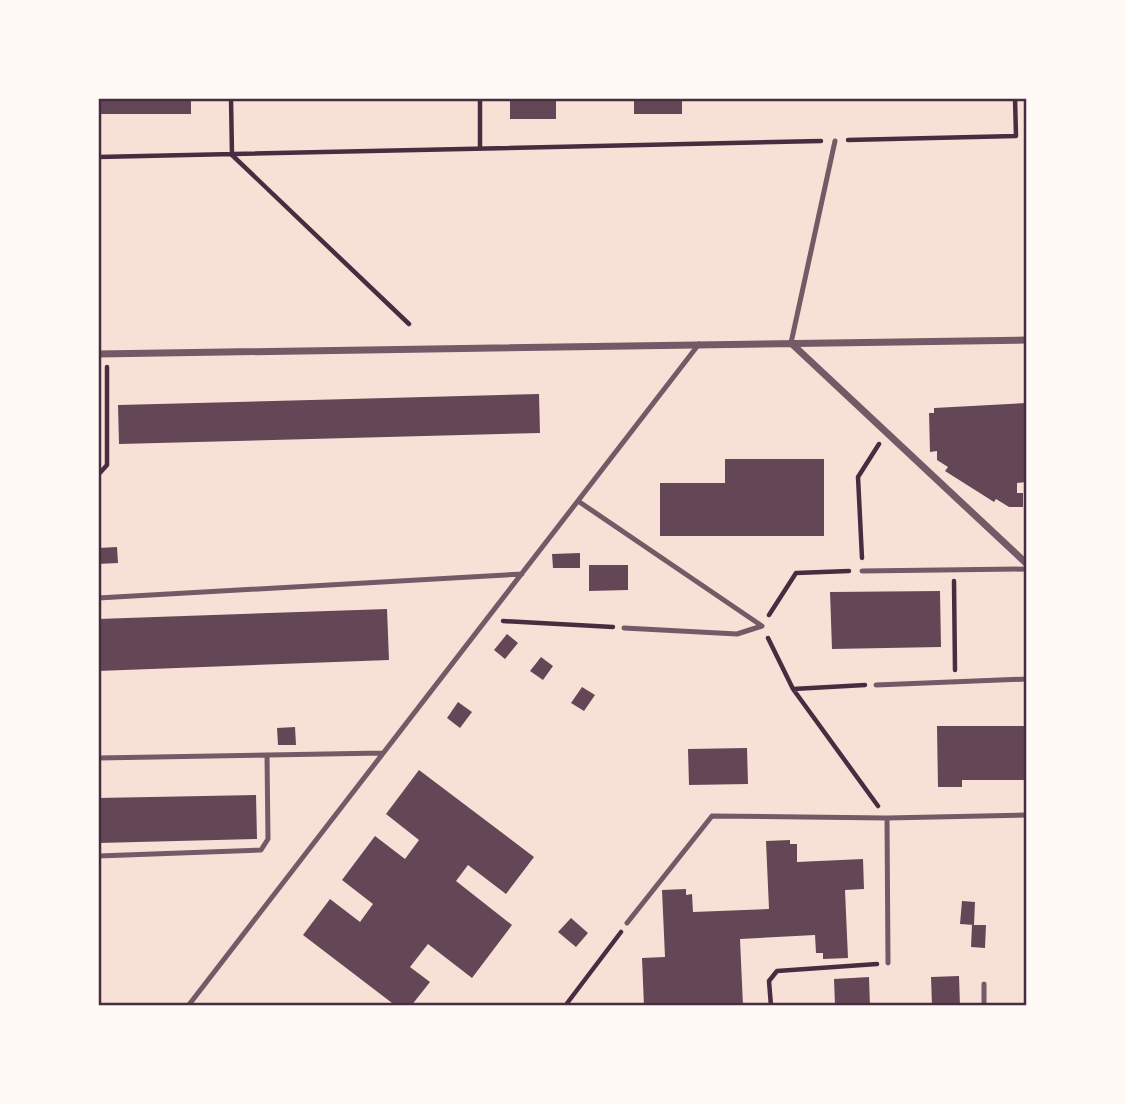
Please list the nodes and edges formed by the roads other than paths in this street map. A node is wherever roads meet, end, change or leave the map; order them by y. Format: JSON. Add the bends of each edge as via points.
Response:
{"nodes":[{"id":1,"x":835,"y":141,"type":"road end"},
{"id":2,"x":1027,"y":340,"type":"edge"},
{"id":3,"x":791,"y":343,"type":"junction"},
{"id":4,"x":699,"y":344,"type":"junction"},
{"id":5,"x":98,"y":354,"type":"edge"},
{"id":6,"x":578,"y":501,"type":"junction"},
{"id":7,"x":1027,"y":567,"type":"edge"},
{"id":8,"x":862,"y":571,"type":"road end"},
{"id":9,"x":522,"y":574,"type":"junction"},
{"id":10,"x":98,"y":598,"type":"edge"},
{"id":11,"x":624,"y":628,"type":"road end"},
{"id":12,"x":1027,"y":679,"type":"edge"},
{"id":13,"x":876,"y":685,"type":"road end"},
{"id":14,"x":383,"y":753,"type":"junction"},
{"id":15,"x":267,"y":755,"type":"junction"},
{"id":16,"x":98,"y":758,"type":"edge"},
{"id":17,"x":1027,"y":815,"type":"edge"},
{"id":18,"x":887,"y":818,"type":"junction"},
{"id":19,"x":98,"y":856,"type":"edge"},
{"id":20,"x":628,"y":923,"type":"road end"},
{"id":21,"x":888,"y":963,"type":"road end"},
{"id":22,"x":984,"y":985,"type":"dead end"},
{"id":23,"x":187,"y":1006,"type":"edge"},
{"id":24,"x":984,"y":1006,"type":"edge"}],
"edges":[{"from":1,"to":3,"type":"lane"},
{"from":2,"to":3,"type":"street"},
{"from":3,"to":4,"type":"street"},
{"from":3,"to":7,"type":"street"},
{"from":4,"to":5,"type":"street"},
{"from":4,"to":6,"type":"lane"},
{"from":6,"to":9,"type":"lane"},
{"from":6,"to":11,"type":"lane","via":[[762,626],[737,634]]},
{"from":7,"to":8,"type":"lane"},
{"from":9,"to":10,"type":"lane"},
{"from":9,"to":14,"type":"lane"},
{"from":12,"to":13,"type":"lane"},
{"from":14,"to":15,"type":"lane"},
{"from":14,"to":23,"type":"lane"},
{"from":15,"to":16,"type":"lane"},
{"from":15,"to":19,"type":"lane","via":[[268,839],[261,850]]},
{"from":17,"to":18,"type":"lane"},
{"from":18,"to":20,"type":"lane","via":[[712,816]]},
{"from":18,"to":21,"type":"lane"},
{"from":22,"to":24,"type":"lane"}]}
